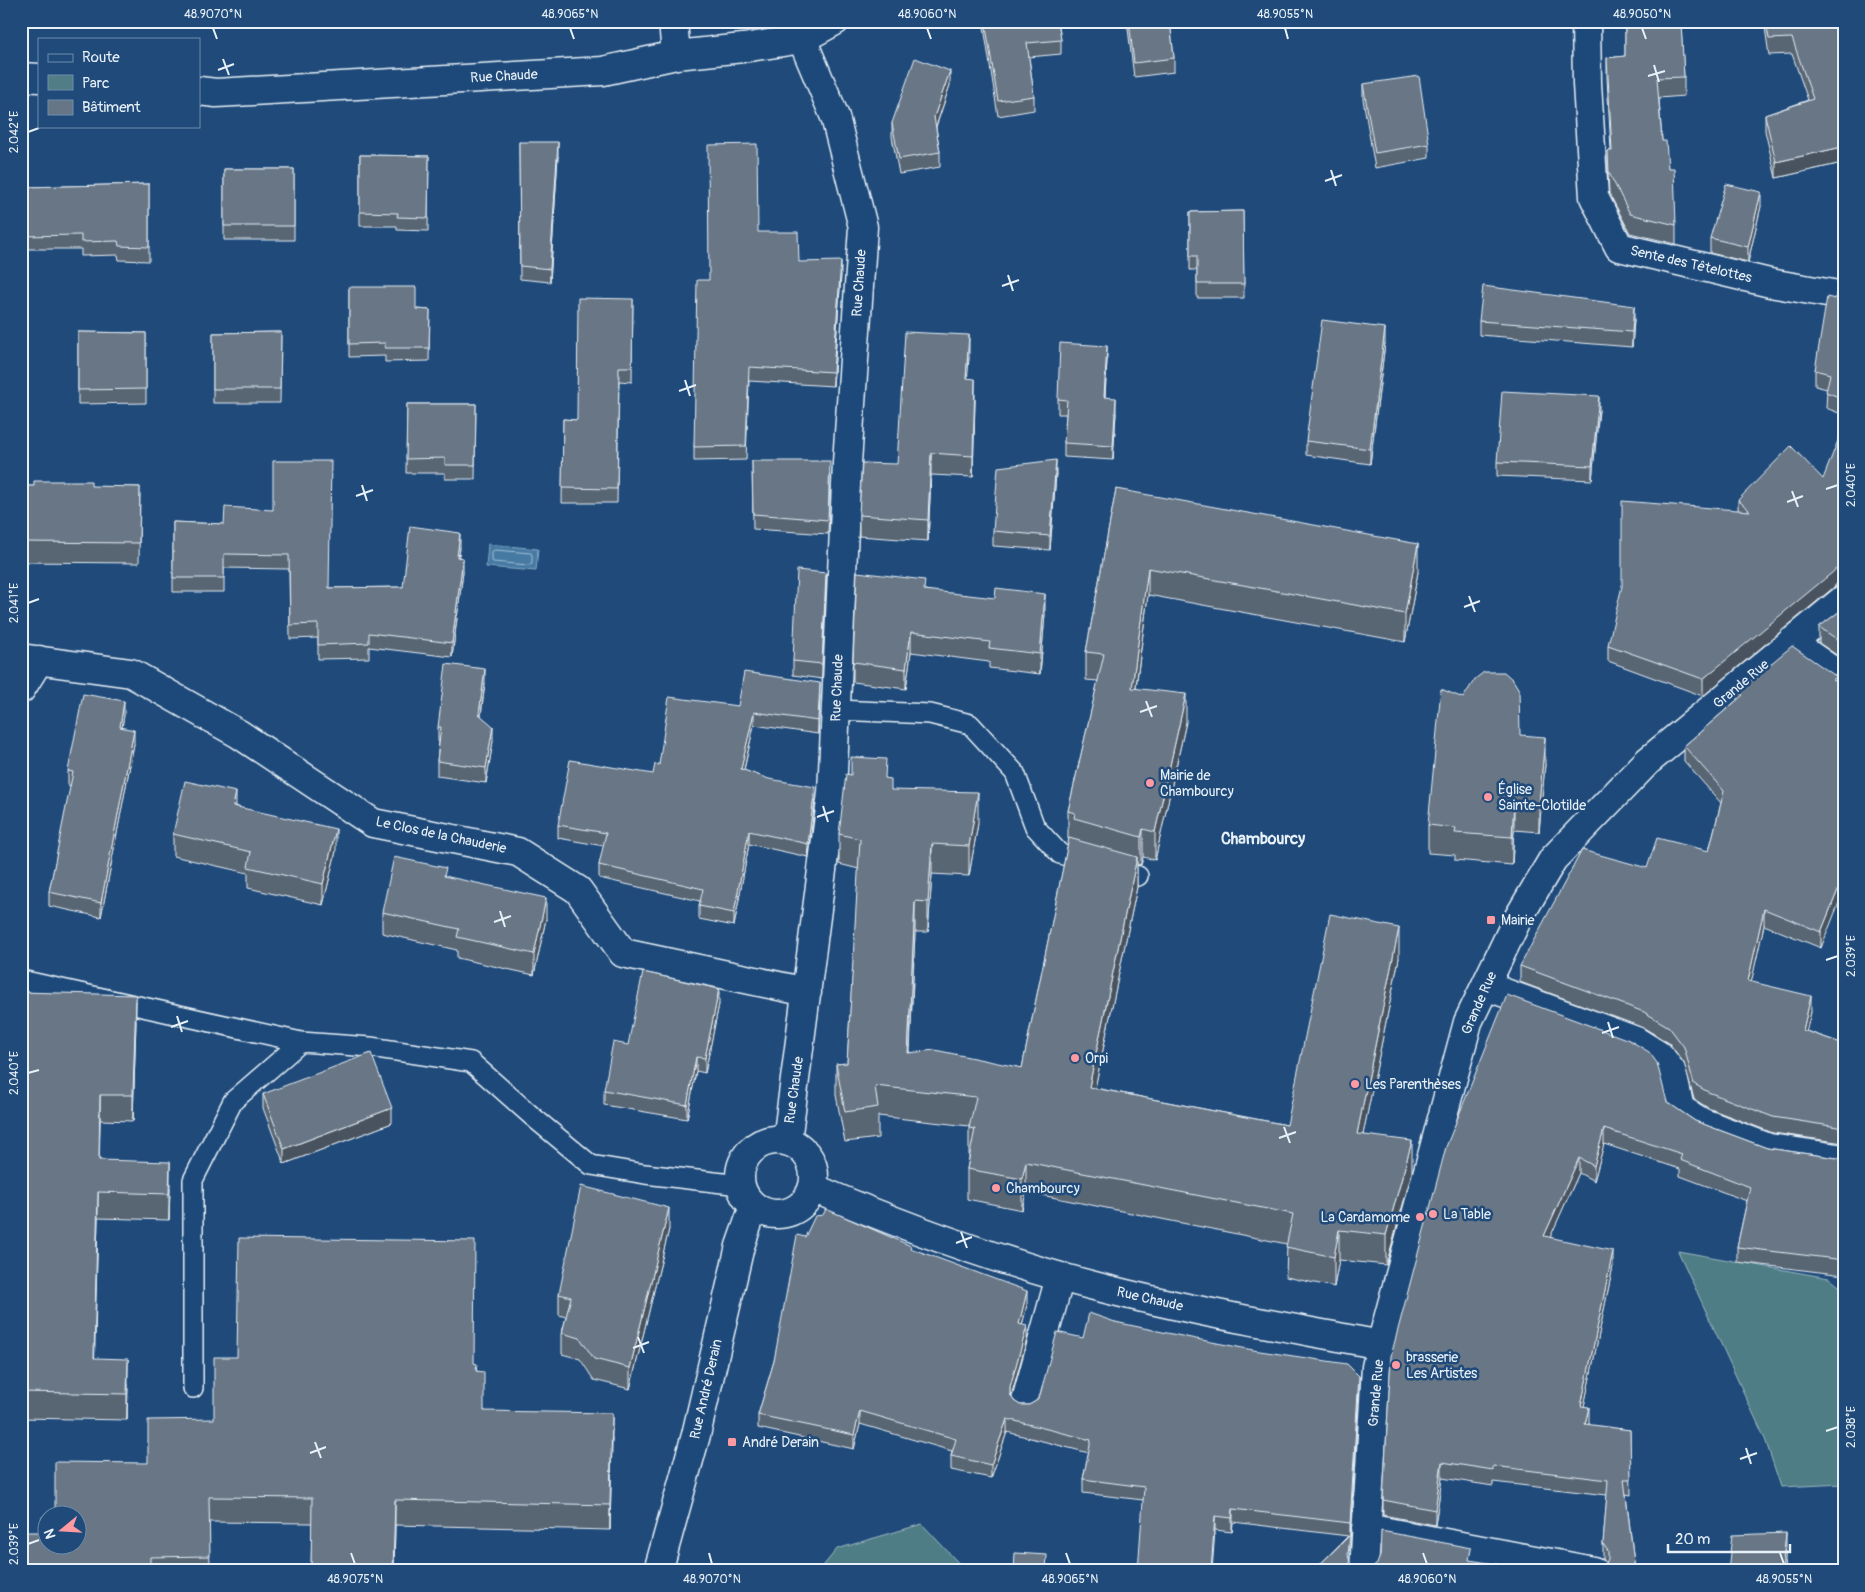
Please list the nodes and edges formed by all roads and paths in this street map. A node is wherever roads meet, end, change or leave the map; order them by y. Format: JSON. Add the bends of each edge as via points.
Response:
{"nodes":[{"id":1,"x":673,"y":21,"type":"edge"},
{"id":2,"x":835,"y":21,"type":"edge"},
{"id":3,"x":1586,"y":21,"type":"edge"},
{"id":4,"x":802,"y":39,"type":"junction"},
{"id":5,"x":676,"y":55,"type":"junction"},
{"id":6,"x":21,"y":77,"type":"edge"},
{"id":7,"x":38,"y":78,"type":"edge"},
{"id":8,"x":200,"y":91,"type":"edge"},
{"id":9,"x":1844,"y":296,"type":"edge"},
{"id":10,"x":1844,"y":599,"type":"edge"},
{"id":11,"x":1792,"y":642,"type":"junction"},
{"id":12,"x":30,"y":659,"type":"edge"},
{"id":13,"x":1844,"y":680,"type":"edge"},
{"id":14,"x":21,"y":689,"type":"edge"},
{"id":15,"x":836,"y":710,"type":"junction"},
{"id":16,"x":1138,"y":876,"type":"edge"},
{"id":17,"x":21,"y":980,"type":"edge"},
{"id":18,"x":1486,"y":986,"type":"junction"},
{"id":19,"x":807,"y":992,"type":"junction"},
{"id":20,"x":301,"y":1042,"type":"junction"},
{"id":21,"x":787,"y":1141,"type":"junction"},
{"id":22,"x":1844,"y":1159,"type":"edge"},
{"id":23,"x":813,"y":1188,"type":"junction"},
{"id":24,"x":747,"y":1195,"type":"junction"},
{"id":25,"x":1060,"y":1277,"type":"junction"},
{"id":26,"x":1380,"y":1345,"type":"junction"},
{"id":27,"x":194,"y":1388,"type":"dead end"},
{"id":28,"x":1025,"y":1404,"type":"edge"},
{"id":29,"x":1366,"y":1528,"type":"junction"},
{"id":30,"x":658,"y":1571,"type":"edge"},
{"id":31,"x":1364,"y":1571,"type":"edge"},
{"id":32,"x":1593,"y":1571,"type":"edge"}],
"edges":[{"from":1,"to":5,"type":"street"},
{"from":2,"to":4,"type":"street"},
{"from":3,"to":9,"type":"street","name":"Sente des Têtelottes","via":[[1586,84],[1594,196],[1620,247],[1770,283]]},
{"from":4,"to":5,"type":"street","name":"Rue Chaude"},
{"from":4,"to":15,"type":"street","name":"Rue Chaude","via":[[835,117],[863,227],[847,463]]},
{"from":5,"to":8,"type":"street","name":"Rue Chaude","via":[[604,71],[216,93]]},
{"from":6,"to":7,"type":"street"},
{"from":10,"to":11,"type":"street","name":"Grande Rue"},
{"from":11,"to":13,"type":"street"},
{"from":11,"to":18,"type":"street","name":"Grande Rue","via":[[1648,761],[1553,859],[1517,920]]},
{"from":12,"to":14,"type":"street","name":"Le Clos de la Chauderie"},
{"from":12,"to":19,"type":"street","name":"Le Clos de la Chauderie","via":[[131,673],[239,734],[373,823],[518,852],[578,890],[623,953]]},
{"from":15,"to":16,"type":"lane","via":[[930,714],[970,724],[1015,773],[1035,827],[1060,854]]},
{"from":15,"to":19,"type":"street","name":"Rue Chaude","via":[[832,793]]},
{"from":17,"to":20,"type":"lane"},
{"from":18,"to":22,"type":"street","via":[[1636,1041],[1660,1056],[1672,1072],[1680,1110],[1701,1122],[1769,1148]]},
{"from":18,"to":26,"type":"street","name":"Grande Rue","via":[[1468,1022]]},
{"from":19,"to":21,"type":"street","name":"Rue Chaude"},
{"from":20,"to":24,"type":"lane","via":[[370,1047],[471,1062],[591,1165],[683,1179]]},
{"from":20,"to":27,"type":"lane","via":[[233,1101],[193,1180]]},
{"from":21,"to":23,"type":"street","via":[[807,1154],[812,1164]]},
{"from":21,"to":24,"type":"street","via":[[774,1139],[751,1150],[740,1172]]},
{"from":23,"to":24,"type":"street","via":[[799,1207],[776,1214],[765,1212]]},
{"from":23,"to":25,"type":"street","name":"Rue Chaude","via":[[994,1258]]},
{"from":24,"to":30,"type":"street","name":"Rue André Derain","via":[[740,1246],[696,1435]]},
{"from":25,"to":26,"type":"street","name":"Rue Chaude","via":[[1170,1305]]},
{"from":25,"to":28,"type":"street"},
{"from":26,"to":29,"type":"street","name":"Grande Rue"},
{"from":29,"to":31,"type":"street","name":"Grande Rue"},
{"from":29,"to":32,"type":"street"}]}
